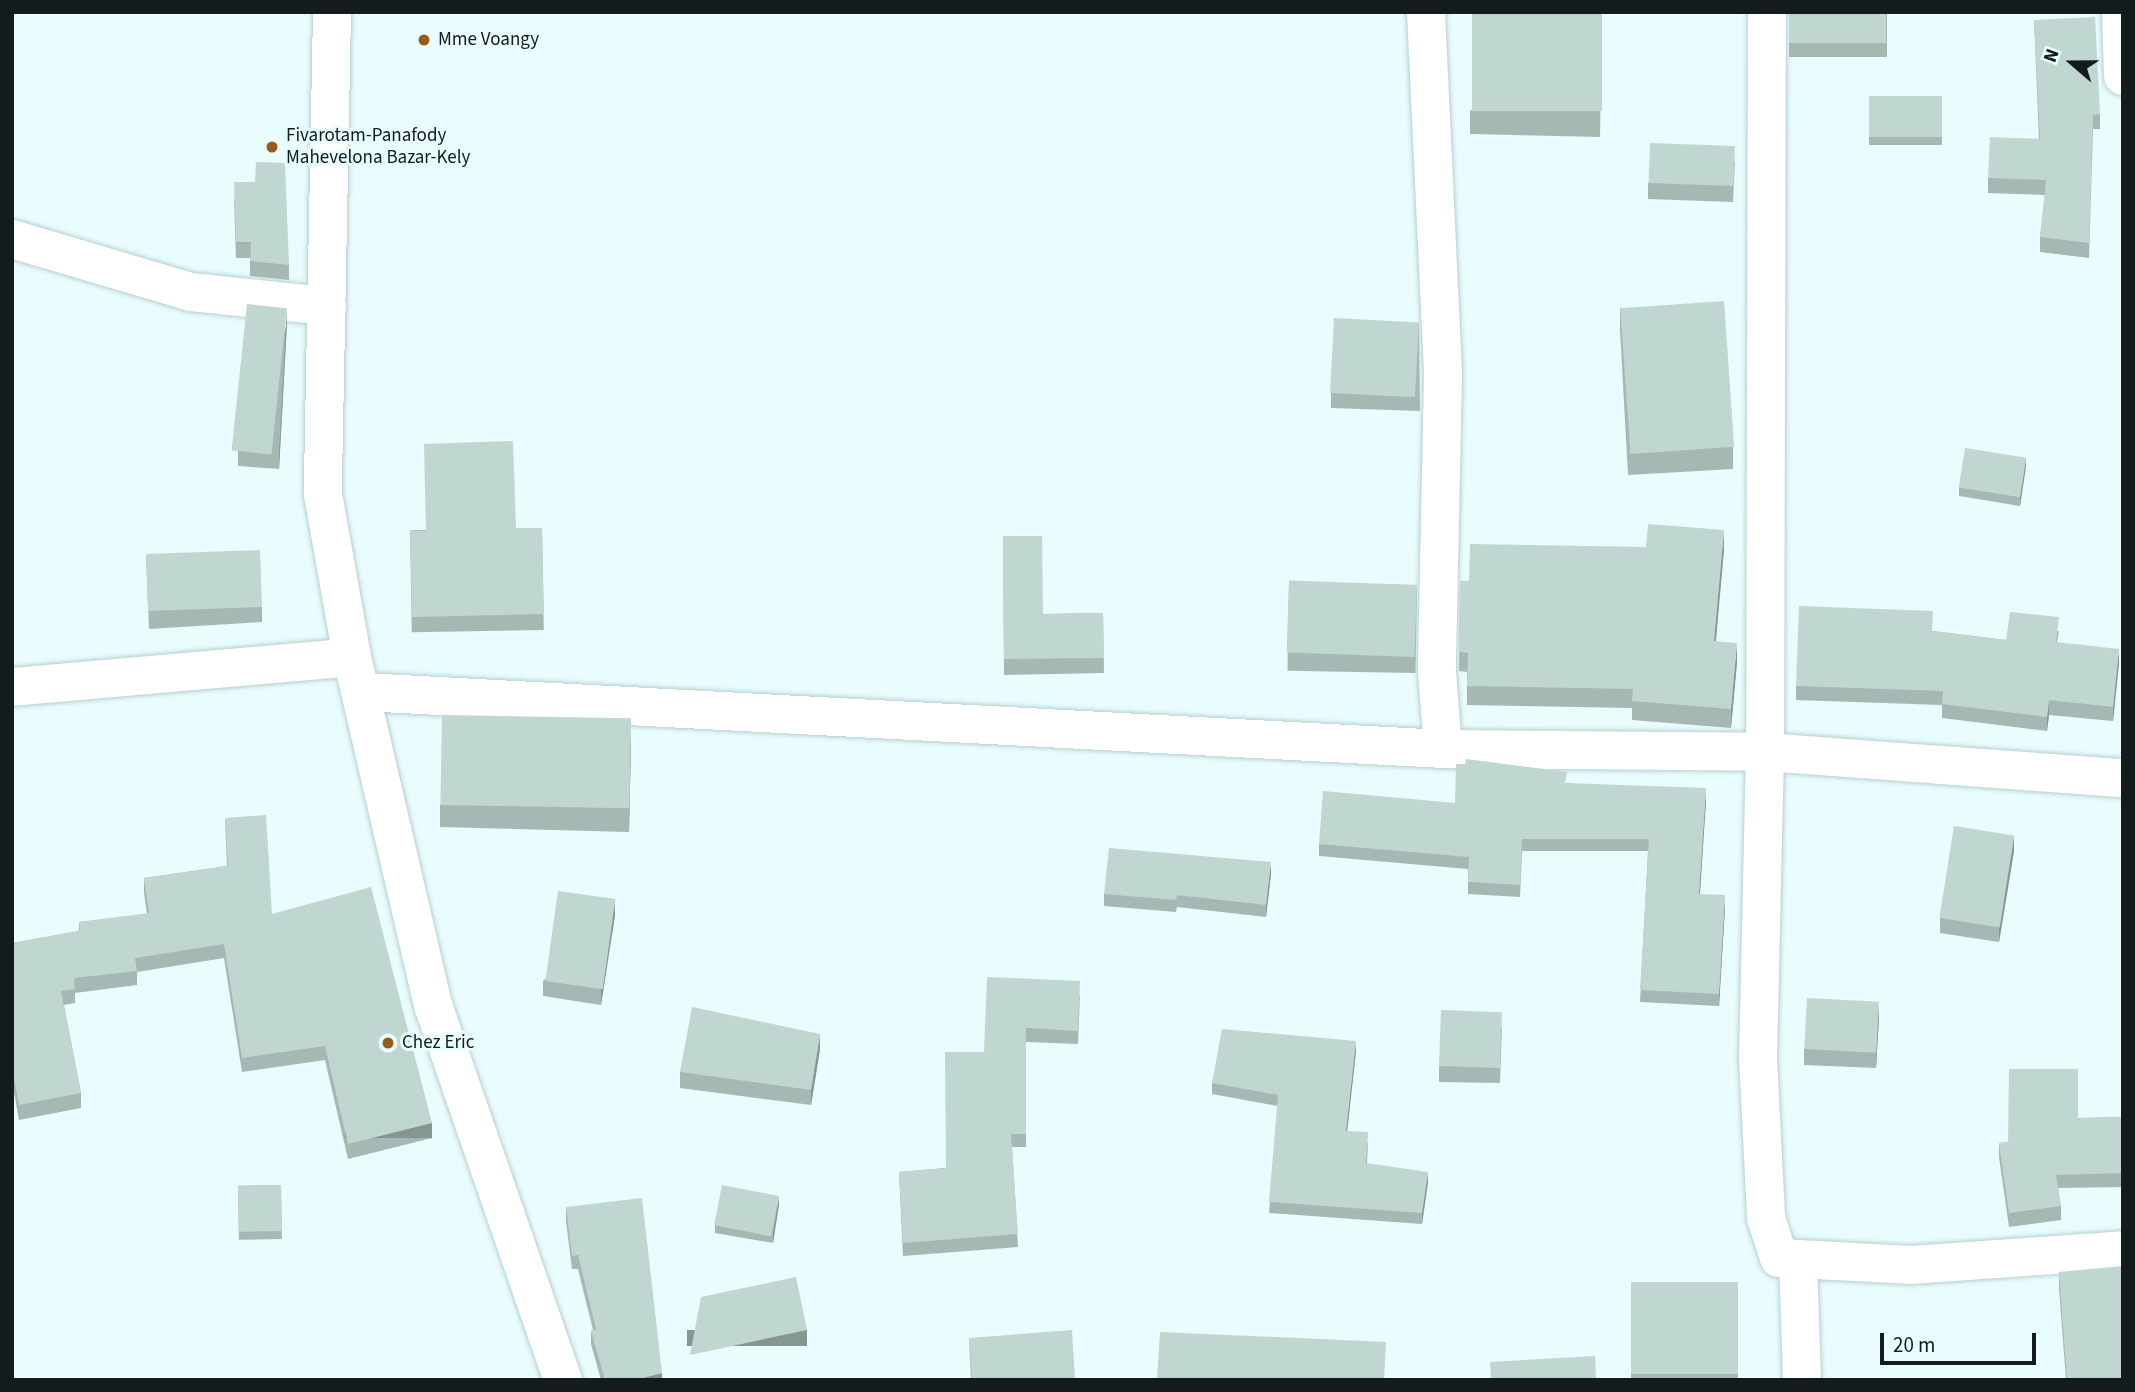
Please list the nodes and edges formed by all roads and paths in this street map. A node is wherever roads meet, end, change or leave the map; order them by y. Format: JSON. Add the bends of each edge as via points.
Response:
{"nodes":[{"id":1,"x":332,"y":12,"type":"edge"},
{"id":2,"x":1426,"y":12,"type":"edge"},
{"id":3,"x":1767,"y":12,"type":"edge"},
{"id":4,"x":2121,"y":12,"type":"edge"},
{"id":5,"x":2123,"y":76,"type":"edge"},
{"id":6,"x":12,"y":239,"type":"edge"},
{"id":7,"x":327,"y":306,"type":"junction"},
{"id":8,"x":358,"y":675,"type":"junction"},
{"id":9,"x":12,"y":687,"type":"edge"},
{"id":10,"x":1443,"y":749,"type":"junction"},
{"id":11,"x":1765,"y":752,"type":"junction"},
{"id":12,"x":2123,"y":778,"type":"edge"},
{"id":13,"x":2123,"y":1250,"type":"edge"},
{"id":14,"x":1798,"y":1259,"type":"junction"},
{"id":15,"x":563,"y":1380,"type":"edge"},
{"id":16,"x":1802,"y":1380,"type":"edge"}],
"edges":[{"from":1,"to":7,"type":"street"},
{"from":2,"to":10,"type":"street","via":[[1443,376],[1437,672]]},
{"from":3,"to":11,"type":"street"},
{"from":4,"to":5,"type":"street"},
{"from":6,"to":7,"type":"street","via":[[191,292]]},
{"from":7,"to":8,"type":"street","via":[[323,494]]},
{"from":8,"to":9,"type":"street"},
{"from":8,"to":10,"type":"street"},
{"from":8,"to":15,"type":"street","via":[[434,1008]]},
{"from":10,"to":11,"type":"street"},
{"from":11,"to":12,"type":"street"},
{"from":11,"to":14,"type":"street","via":[[1758,1058],[1766,1218],[1779,1258]]},
{"from":13,"to":14,"type":"street","via":[[1911,1265]]},
{"from":14,"to":16,"type":"street"}]}
